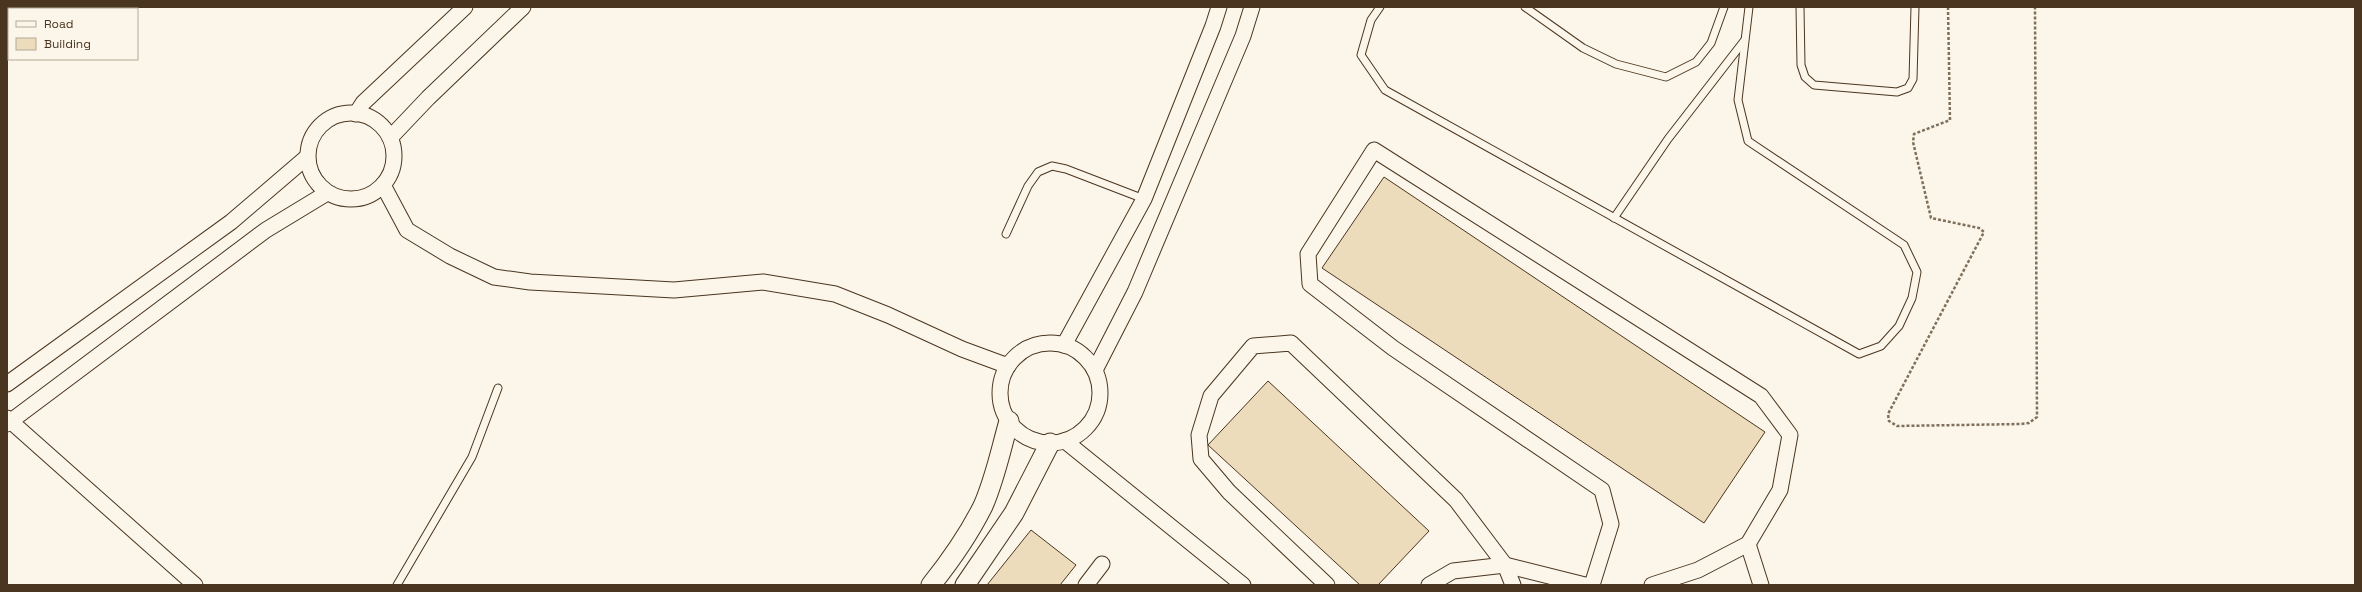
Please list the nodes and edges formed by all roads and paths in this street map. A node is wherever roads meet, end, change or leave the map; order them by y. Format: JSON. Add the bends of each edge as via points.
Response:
{"nodes":[{"id":1,"x":465,"y":7,"type":"edge"},
{"id":2,"x":523,"y":7,"type":"edge"},
{"id":3,"x":1219,"y":7,"type":"edge"},
{"id":4,"x":1252,"y":7,"type":"edge"},
{"id":5,"x":1380,"y":7,"type":"edge"},
{"id":6,"x":1525,"y":7,"type":"edge"},
{"id":7,"x":1724,"y":7,"type":"edge"},
{"id":8,"x":1749,"y":7,"type":"edge"},
{"id":9,"x":1800,"y":7,"type":"edge"},
{"id":10,"x":1915,"y":7,"type":"edge"},
{"id":11,"x":1948,"y":7,"type":"edge"},
{"id":12,"x":2035,"y":7,"type":"edge"},
{"id":13,"x":1745,"y":41,"type":"junction"},
{"id":14,"x":356,"y":114,"type":"junction"},
{"id":15,"x":390,"y":138,"type":"junction"},
{"id":16,"x":307,"y":157,"type":"junction"},
{"id":17,"x":383,"y":185,"type":"junction"},
{"id":18,"x":328,"y":193,"type":"junction"},
{"id":19,"x":1144,"y":200,"type":"junction"},
{"id":20,"x":1614,"y":218,"type":"junction"},
{"id":21,"x":1006,"y":234,"type":"dead end"},
{"id":22,"x":1064,"y":345,"type":"junction"},
{"id":23,"x":1008,"y":366,"type":"junction"},
{"id":24,"x":1095,"y":370,"type":"junction"},
{"id":25,"x":7,"y":384,"type":"edge"},
{"id":26,"x":498,"y":388,"type":"dead end"},
{"id":27,"x":8,"y":421,"type":"edge"},
{"id":28,"x":1009,"y":421,"type":"junction"},
{"id":29,"x":1057,"y":442,"type":"junction"},
{"id":30,"x":1748,"y":544,"type":"junction"},
{"id":31,"x":1102,"y":564,"type":"dead end"},
{"id":32,"x":1505,"y":565,"type":"junction"},
{"id":33,"x":195,"y":585,"type":"edge"},
{"id":34,"x":397,"y":585,"type":"edge"},
{"id":35,"x":931,"y":585,"type":"edge"},
{"id":36,"x":965,"y":585,"type":"edge"},
{"id":37,"x":1086,"y":585,"type":"edge"},
{"id":38,"x":1243,"y":585,"type":"edge"},
{"id":39,"x":1327,"y":585,"type":"edge"},
{"id":40,"x":1429,"y":585,"type":"edge"},
{"id":41,"x":1513,"y":585,"type":"edge"},
{"id":42,"x":1585,"y":585,"type":"edge"},
{"id":43,"x":1592,"y":585,"type":"edge"},
{"id":44,"x":1652,"y":585,"type":"edge"},
{"id":45,"x":1761,"y":585,"type":"edge"}],
"edges":[{"from":1,"to":14,"type":"street","via":[[363,103]]},
{"from":2,"to":15,"type":"street"},
{"from":3,"to":19,"type":"street"},
{"from":4,"to":24,"type":"street","via":[[1243,36],[1136,292]]},
{"from":5,"to":20,"type":"lane","via":[[1371,20],[1361,55],[1385,90]]},
{"from":6,"to":7,"type":"lane","via":[[1583,48],[1616,64],[1666,77],[1696,62],[1711,43]]},
{"from":8,"to":13,"type":"lane"},
{"from":9,"to":10,"type":"lane","via":[[1801,65],[1809,81],[1814,85],[1897,92],[1908,88],[1913,79]]},
{"from":11,"to":12,"type":"path","via":[[1950,120],[1914,134],[1913,142],[1930,218],[1979,228],[1984,232],[1888,414],[1889,422],[1896,426],[2021,424],[2029,423],[2037,417]]},
{"from":13,"to":20,"type":"lane","via":[[1668,139]]},
{"from":13,"to":20,"type":"lane","via":[[1738,100],[1748,141],[1904,245],[1917,272],[1912,298],[1899,326],[1881,346],[1859,354]]},
{"from":14,"to":15,"type":"street","via":[[376,122]]},
{"from":14,"to":16,"type":"street","via":[[344,114],[322,124],[309,144]]},
{"from":15,"to":17,"type":"street","via":[[393,163],[390,175]]},
{"from":16,"to":18,"type":"street","via":[[310,171],[317,183]]},
{"from":16,"to":25,"type":"street","via":[[231,222]]},
{"from":17,"to":18,"type":"street","via":[[362,198],[350,200]]},
{"from":17,"to":23,"type":"street","via":[[407,230],[450,256],[494,277],[530,282],[674,290],[763,282],[835,294],[888,315],[962,350]]},
{"from":18,"to":27,"type":"street","via":[[266,230]]},
{"from":19,"to":21,"type":"lane","via":[[1066,169],[1052,166],[1038,172],[1028,186]]},
{"from":19,"to":22,"type":"street"},
{"from":22,"to":23,"type":"street","via":[[1039,344],[1027,349]]},
{"from":22,"to":24,"type":"street","via":[[1082,354]]},
{"from":23,"to":28,"type":"street","via":[[1002,379],[1000,394]]},
{"from":24,"to":29,"type":"street","via":[[1101,387],[1100,404],[1093,420],[1081,433]]},
{"from":26,"to":34,"type":"lane","via":[[472,457]]},
{"from":27,"to":33,"type":"street"},
{"from":28,"to":29,"type":"street","via":[[1026,437]]},
{"from":28,"to":35,"type":"street","via":[[996,470],[983,505],[956,552]]},
{"from":29,"to":36,"type":"street","via":[[1014,513]]},
{"from":29,"to":38,"type":"street"},
{"from":30,"to":43,"type":"street","via":[[1780,490],[1790,435],[1761,396],[1374,150],[1308,254],[1310,284],[1393,348],[1602,490],[1612,524]]},
{"from":30,"to":44,"type":"street","via":[[1698,570]]},
{"from":30,"to":45,"type":"street"},
{"from":31,"to":37,"type":"street"},
{"from":32,"to":39,"type":"street","via":[[1456,500],[1291,343],[1253,346],[1211,396],[1199,435],[1201,459],[1229,492]]},
{"from":32,"to":40,"type":"street","via":[[1453,572]]},
{"from":32,"to":41,"type":"street"},
{"from":32,"to":42,"type":"street"}]}
